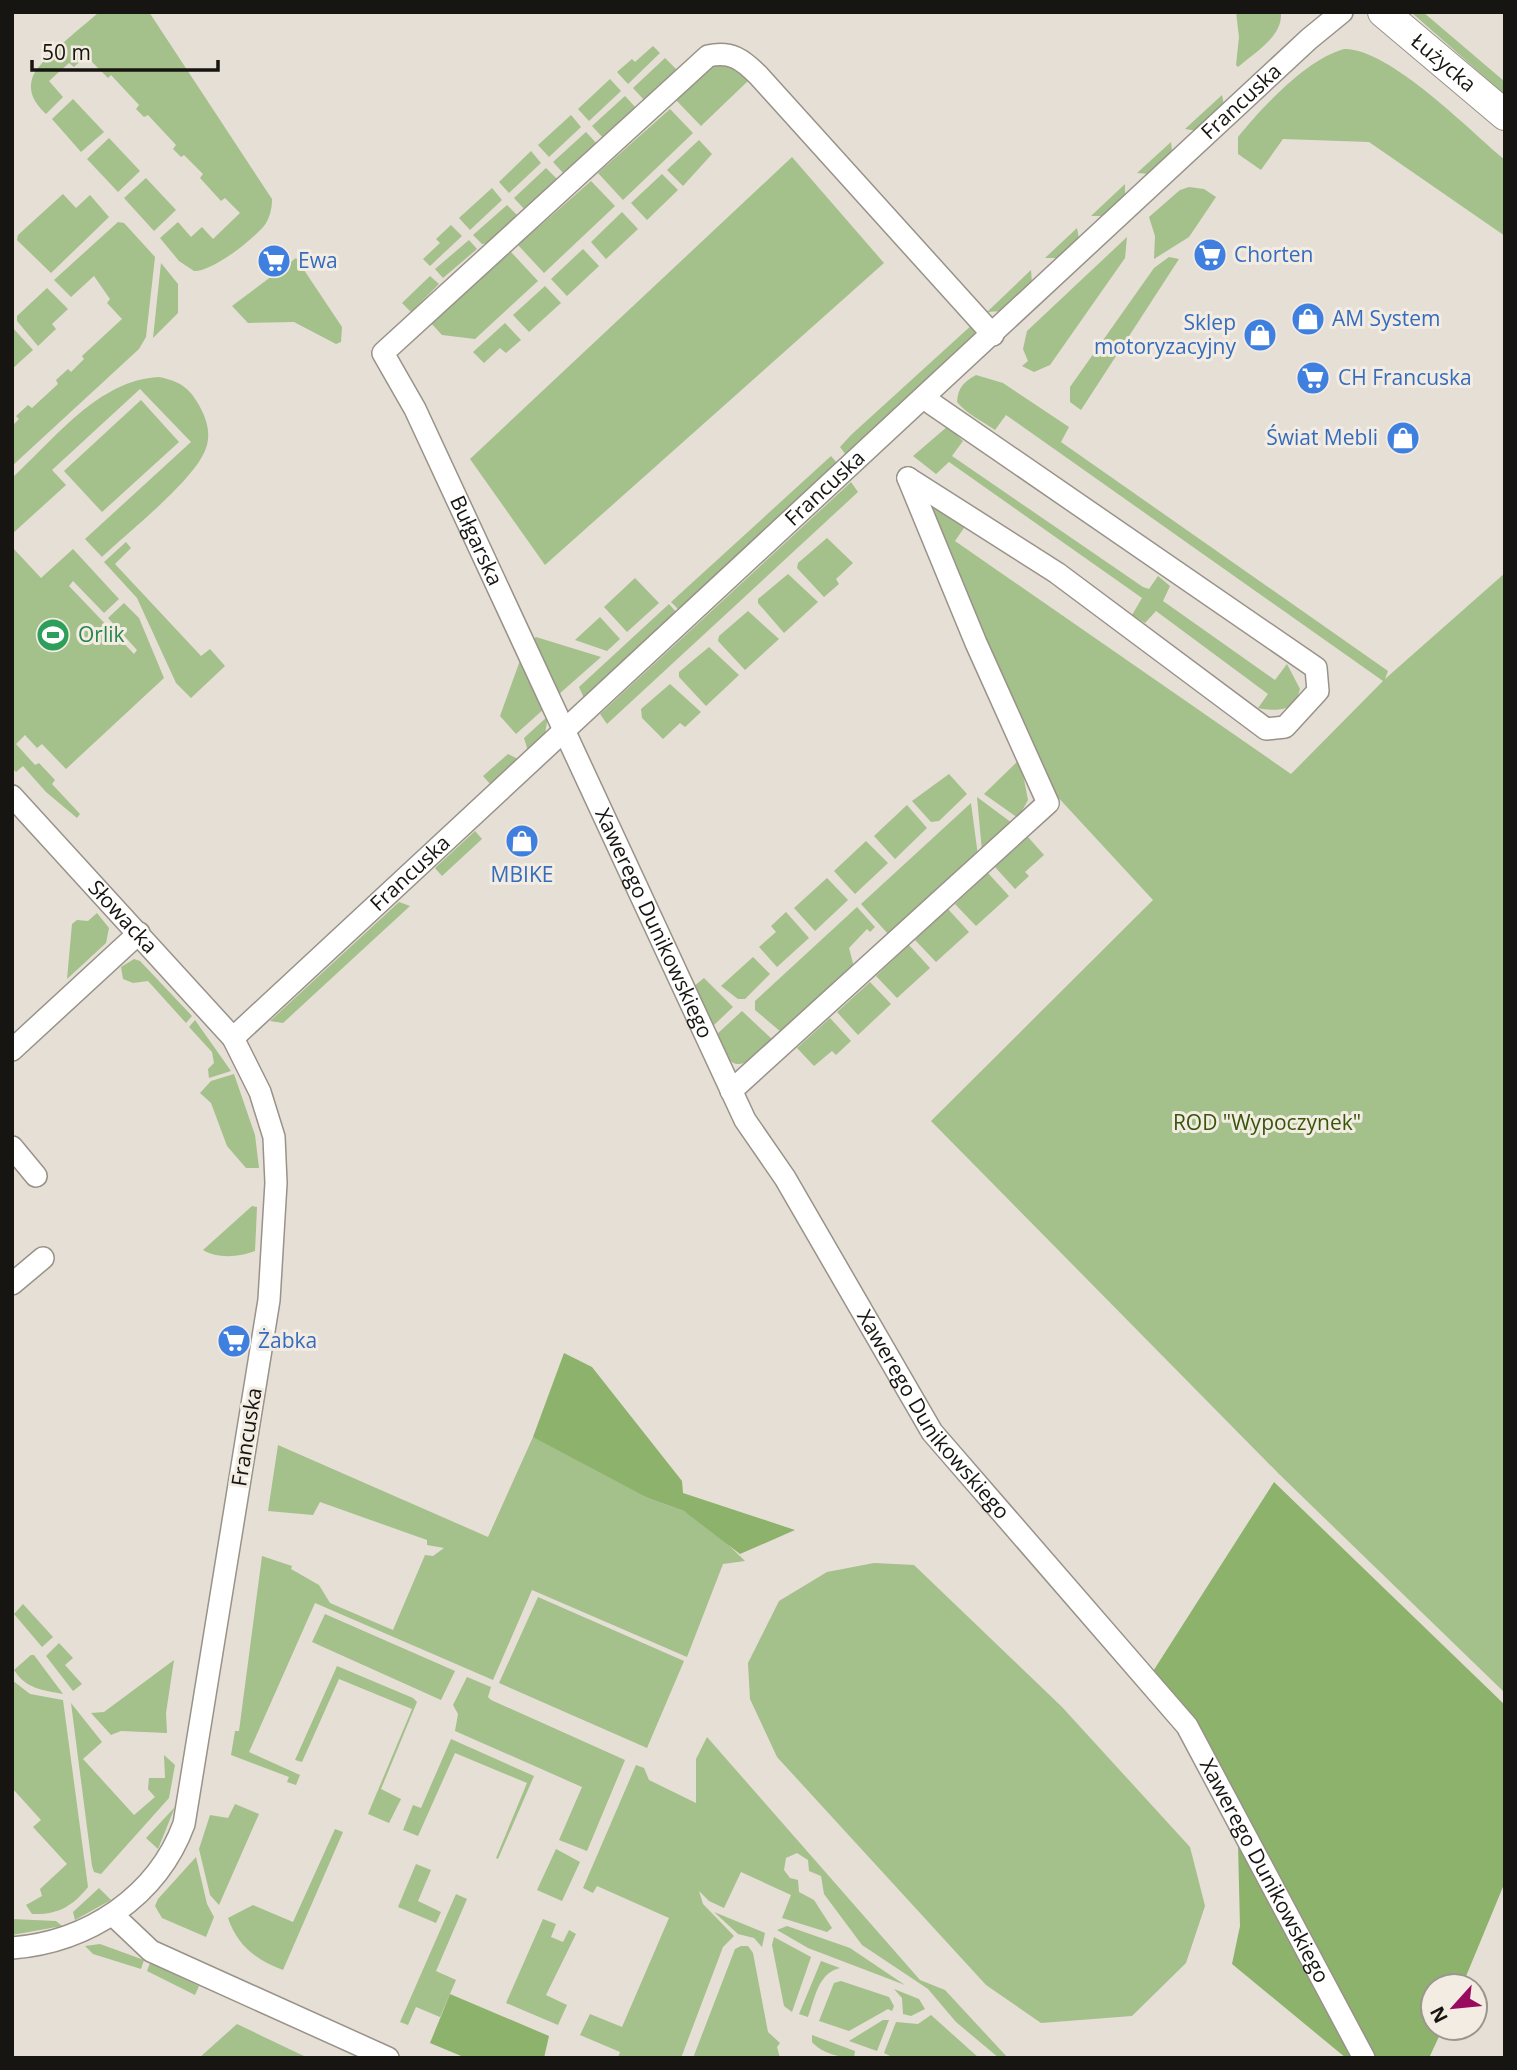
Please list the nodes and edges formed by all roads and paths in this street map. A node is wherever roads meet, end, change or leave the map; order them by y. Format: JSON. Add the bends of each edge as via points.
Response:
{"nodes":[{"id":1,"x":1342,"y":12,"type":"edge"},
{"id":2,"x":1383,"y":12,"type":"edge"},
{"id":3,"x":1505,"y":115,"type":"edge"},
{"id":4,"x":993,"y":335,"type":"junction"},
{"id":5,"x":925,"y":398,"type":"junction"},
{"id":6,"x":565,"y":732,"type":"junction"},
{"id":7,"x":12,"y":796,"type":"edge"},
{"id":8,"x":139,"y":933,"type":"junction"},
{"id":9,"x":233,"y":1038,"type":"junction"},
{"id":10,"x":12,"y":1049,"type":"edge"},
{"id":11,"x":731,"y":1091,"type":"junction"},
{"id":12,"x":12,"y":1147,"type":"edge"},
{"id":13,"x":36,"y":1176,"type":"dead end"},
{"id":14,"x":43,"y":1258,"type":"dead end"},
{"id":15,"x":12,"y":1284,"type":"edge"},
{"id":16,"x":113,"y":1915,"type":"junction"},
{"id":17,"x":12,"y":1948,"type":"edge"},
{"id":18,"x":388,"y":2058,"type":"edge"},
{"id":19,"x":1364,"y":2058,"type":"edge"}],
"edges":[{"from":1,"to":4,"type":"street","name":"Francuska"},
{"from":2,"to":3,"type":"main road","name":"Łużycka"},
{"from":4,"to":5,"type":"street","name":"Francuska"},
{"from":4,"to":6,"type":"street","name":"Bułgarska","via":[[758,75],[725,52],[708,56],[383,353],[415,409]]},
{"from":5,"to":6,"type":"street","name":"Francuska"},
{"from":5,"to":11,"type":"street","via":[[1316,668],[1318,691],[1285,727],[1266,729],[1056,573],[908,478],[1048,803]]},
{"from":6,"to":9,"type":"street","name":"Francuska"},
{"from":6,"to":11,"type":"street","name":"Xawerego Dunikowskiego"},
{"from":7,"to":8,"type":"street","name":"Słowacka"},
{"from":8,"to":9,"type":"street","name":"Słowacka"},
{"from":8,"to":10,"type":"street"},
{"from":9,"to":16,"type":"street","name":"Francuska","via":[[260,1092],[274,1137],[270,1300],[184,1824],[172,1853]]},
{"from":11,"to":19,"type":"street","name":"Xawerego Dunikowskiego","via":[[932,1432],[1187,1726]]},
{"from":12,"to":13,"type":"street"},
{"from":14,"to":15,"type":"street"},
{"from":16,"to":17,"type":"street","name":"Francuska","via":[[72,1937]]},
{"from":16,"to":18,"type":"street","via":[[151,1951]]}]}
